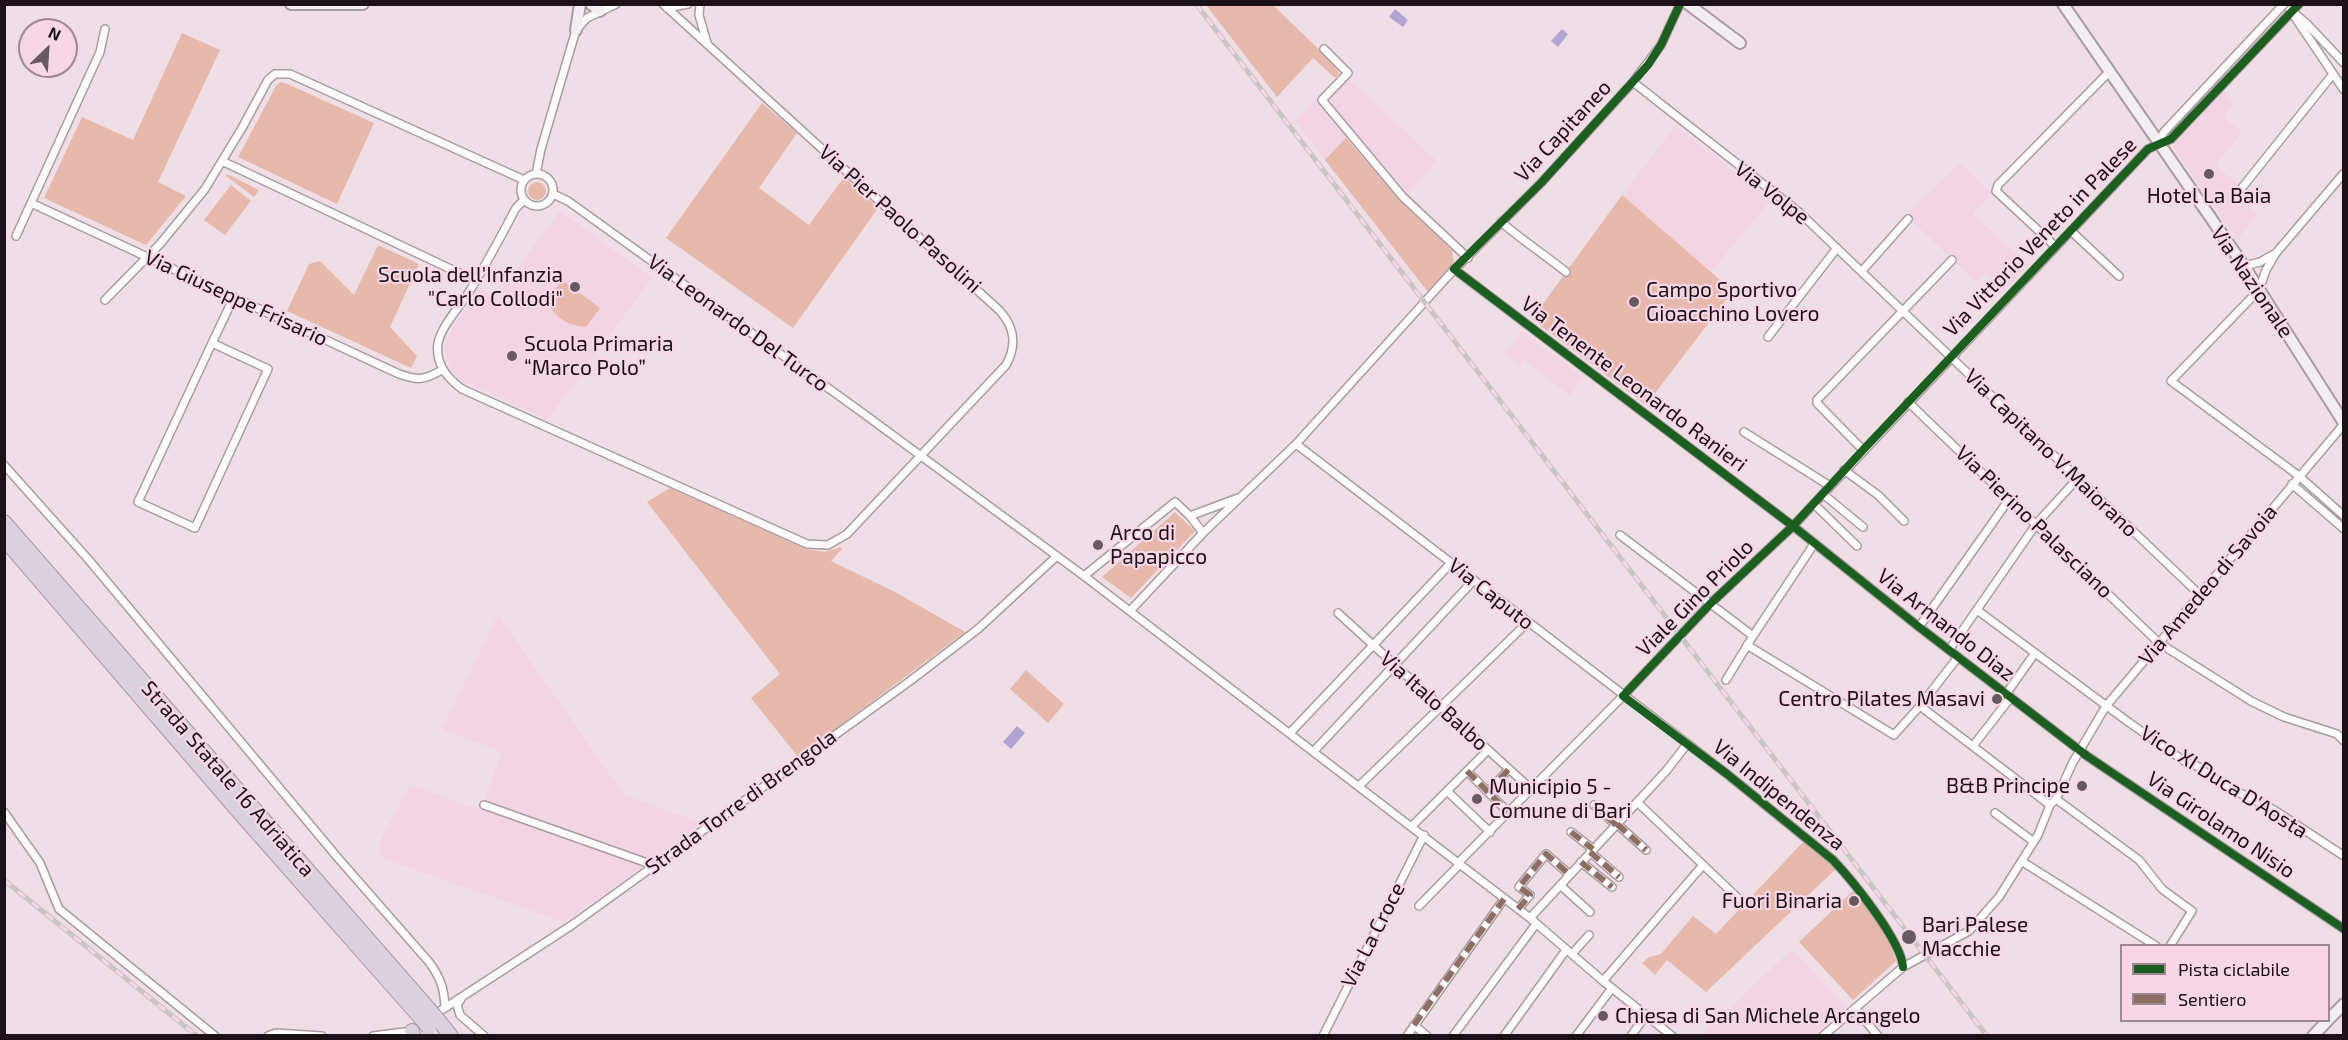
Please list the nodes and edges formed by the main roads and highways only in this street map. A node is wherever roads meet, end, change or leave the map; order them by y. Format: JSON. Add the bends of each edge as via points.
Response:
{"nodes":[{"id":1,"x":4,"y":522,"type":"edge"},
{"id":2,"x":4,"y":539,"type":"edge"},
{"id":3,"x":423,"y":1012,"type":"junction"},
{"id":4,"x":435,"y":1028,"type":"edge"},
{"id":5,"x":451,"y":1035,"type":"edge"}],
"edges":[{"from":1,"to":3,"type":"highway","name":"Strada Statale 16 Adriatica"},
{"from":2,"to":3,"type":"highway","name":"Strada Statale 16 Adriatica","via":[[246,820]]},
{"from":3,"to":4,"type":"highway","name":"Strada Statale 16 Adriatica","bridge":true},
{"from":4,"to":5,"type":"highway","name":"Strada Statale 16 Adriatica"}]}
